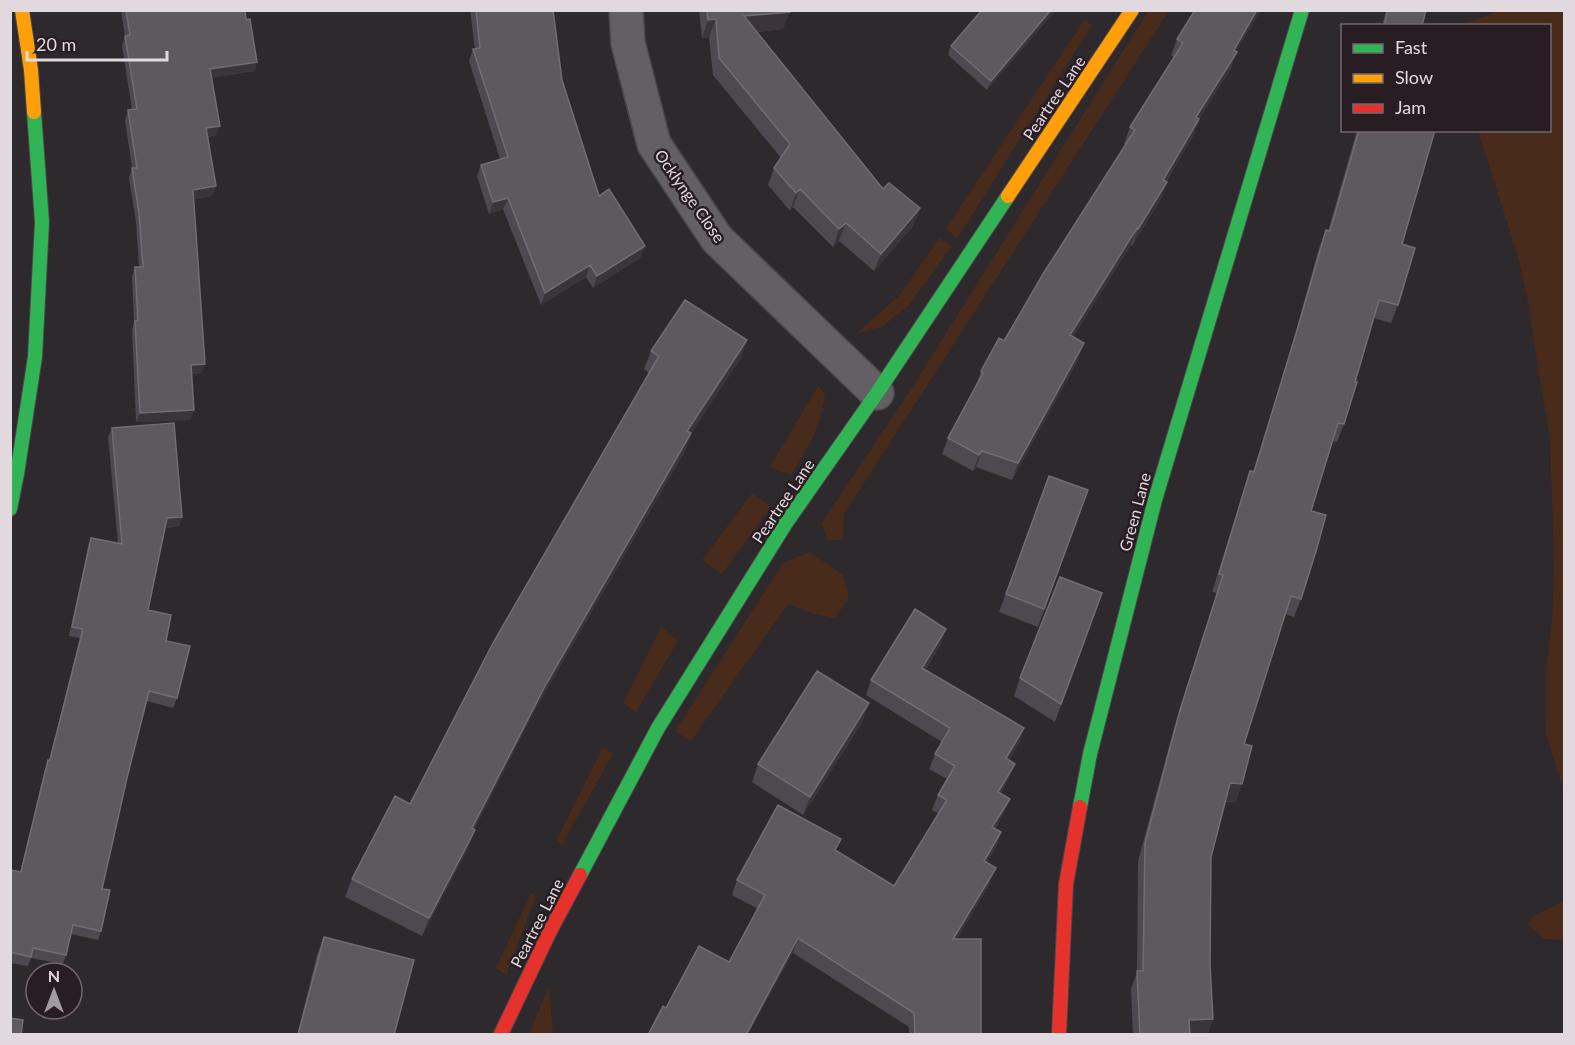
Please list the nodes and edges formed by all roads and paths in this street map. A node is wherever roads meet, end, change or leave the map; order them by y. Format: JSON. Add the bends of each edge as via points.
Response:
{"nodes":[{"id":1,"x":22,"y":10,"type":"edge"},
{"id":2,"x":626,"y":10,"type":"edge"},
{"id":3,"x":1132,"y":10,"type":"edge"},
{"id":4,"x":1302,"y":10,"type":"edge"},
{"id":5,"x":877,"y":393,"type":"junction"},
{"id":6,"x":10,"y":509,"type":"edge"},
{"id":7,"x":501,"y":1035,"type":"edge"},
{"id":8,"x":1059,"y":1035,"type":"edge"}],
"edges":[{"from":1,"to":6,"type":"street","via":[[31,70],[42,222],[35,357]]},
{"from":2,"to":5,"type":"street","name":"Ocklynge Close","via":[[628,43],[654,144],[717,239]]},
{"from":3,"to":5,"type":"street","name":"Peartree Lane"},
{"from":4,"to":8,"type":"street","name":"Green Lane","via":[[1155,500],[1090,754],[1066,884]]},
{"from":5,"to":7,"type":"street","name":"Peartree Lane","via":[[786,523],[658,728],[550,931]]}]}
